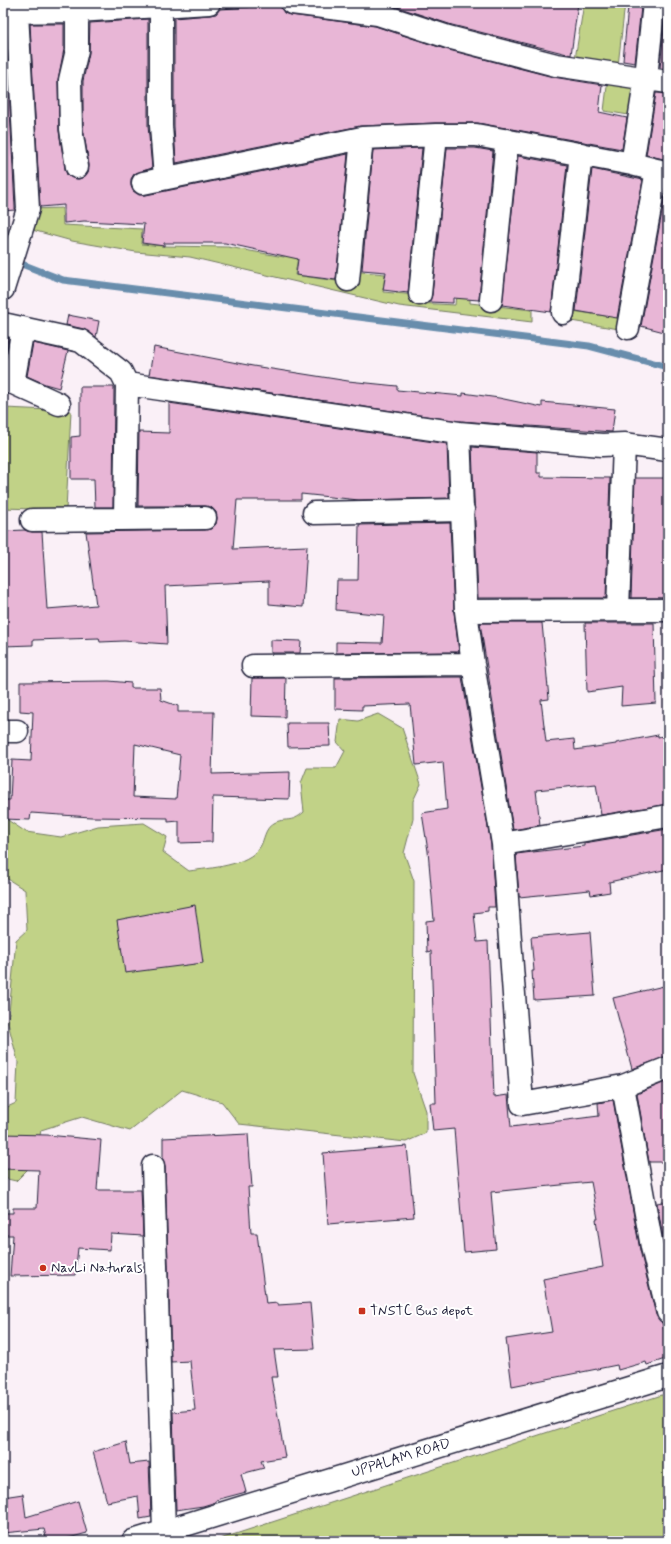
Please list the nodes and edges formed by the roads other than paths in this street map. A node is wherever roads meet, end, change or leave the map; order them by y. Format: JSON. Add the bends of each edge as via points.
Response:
{"nodes":[{"id":1,"x":209,"y":3,"type":"edge"},
{"id":2,"x":292,"y":3,"type":"edge"},
{"id":3,"x":654,"y":3,"type":"edge"},
{"id":4,"x":161,"y":6,"type":"junction"},
{"id":5,"x":77,"y":11,"type":"junction"},
{"id":6,"x":7,"y":12,"type":"edge"},
{"id":7,"x":646,"y":77,"type":"junction"},
{"id":8,"x":668,"y":82,"type":"edge"},
{"id":9,"x":436,"y":135,"type":"junction"},
{"id":10,"x":362,"y":138,"type":"junction"},
{"id":11,"x":507,"y":140,"type":"junction"},
{"id":12,"x":581,"y":154,"type":"junction"},
{"id":13,"x":632,"y":164,"type":"junction"},
{"id":14,"x":77,"y":168,"type":"dead end"},
{"id":15,"x":663,"y":171,"type":"edge"},
{"id":16,"x":165,"y":178,"type":"junction"},
{"id":17,"x":143,"y":183,"type":"dead end"},
{"id":18,"x":348,"y":280,"type":"dead end"},
{"id":19,"x":3,"y":289,"type":"edge"},
{"id":20,"x":420,"y":294,"type":"dead end"},
{"id":21,"x":491,"y":300,"type":"dead end"},
{"id":22,"x":563,"y":313,"type":"dead end"},
{"id":23,"x":13,"y":326,"type":"edge"},
{"id":24,"x":628,"y":328,"type":"dead end"},
{"id":25,"x":8,"y":382,"type":"edge"},
{"id":26,"x":127,"y":384,"type":"junction"},
{"id":27,"x":59,"y":404,"type":"dead end"},
{"id":28,"x":459,"y":433,"type":"junction"},
{"id":29,"x":624,"y":444,"type":"junction"},
{"id":30,"x":668,"y":450,"type":"edge"},
{"id":31,"x":463,"y":510,"type":"junction"},
{"id":32,"x":314,"y":513,"type":"dead end"},
{"id":33,"x":125,"y":518,"type":"junction"},
{"id":34,"x":205,"y":518,"type":"dead end"},
{"id":35,"x":32,"y":520,"type":"dead end"},
{"id":36,"x":618,"y":610,"type":"junction"},
{"id":37,"x":668,"y":610,"type":"edge"},
{"id":38,"x":466,"y":611,"type":"junction"},
{"id":39,"x":473,"y":664,"type":"junction"},
{"id":40,"x":253,"y":666,"type":"dead end"},
{"id":41,"x":668,"y":816,"type":"edge"},
{"id":42,"x":503,"y":844,"type":"junction"},
{"id":43,"x":668,"y":1068,"type":"edge"},
{"id":44,"x":623,"y":1086,"type":"junction"},
{"id":45,"x":153,"y":1166,"type":"dead end"},
{"id":46,"x":668,"y":1312,"type":"edge"},
{"id":47,"x":668,"y":1376,"type":"edge"},
{"id":48,"x":164,"y":1531,"type":"junction"},
{"id":49,"x":134,"y":1541,"type":"edge"}],
"edges":[{"from":1,"to":4,"type":"street"},
{"from":2,"to":7,"type":"street","via":[[378,14],[556,65]]},
{"from":3,"to":7,"type":"street"},
{"from":4,"to":5,"type":"street"},
{"from":4,"to":16,"type":"street","via":[[161,126]]},
{"from":5,"to":6,"type":"street"},
{"from":5,"to":14,"type":"street","via":[[77,50],[70,80],[71,129]]},
{"from":6,"to":19,"type":"street","via":[[28,209]]},
{"from":7,"to":8,"type":"street"},
{"from":7,"to":13,"type":"street"},
{"from":9,"to":10,"type":"street"},
{"from":9,"to":11,"type":"street","via":[[476,135]]},
{"from":9,"to":20,"type":"street"},
{"from":10,"to":16,"type":"street"},
{"from":10,"to":18,"type":"street"},
{"from":11,"to":12,"type":"street"},
{"from":11,"to":21,"type":"street"},
{"from":12,"to":13,"type":"street"},
{"from":12,"to":22,"type":"street"},
{"from":13,"to":15,"type":"street"},
{"from":15,"to":24,"type":"street"},
{"from":16,"to":17,"type":"street"},
{"from":23,"to":25,"type":"street"},
{"from":23,"to":26,"type":"street","via":[[82,341],[121,372]]},
{"from":25,"to":27,"type":"street"},
{"from":26,"to":28,"type":"street"},
{"from":26,"to":33,"type":"street"},
{"from":28,"to":29,"type":"street","via":[[602,445]]},
{"from":28,"to":31,"type":"street"},
{"from":29,"to":30,"type":"street"},
{"from":29,"to":36,"type":"street"},
{"from":31,"to":32,"type":"street"},
{"from":31,"to":38,"type":"street"},
{"from":33,"to":34,"type":"street"},
{"from":33,"to":35,"type":"street"},
{"from":36,"to":37,"type":"street"},
{"from":36,"to":38,"type":"street"},
{"from":38,"to":39,"type":"street"},
{"from":39,"to":40,"type":"street"},
{"from":39,"to":42,"type":"street"},
{"from":41,"to":42,"type":"street"},
{"from":42,"to":44,"type":"street","via":[[522,1104]]},
{"from":43,"to":44,"type":"street"},
{"from":44,"to":46,"type":"street","via":[[652,1247]]},
{"from":45,"to":48,"type":"street"},
{"from":47,"to":48,"type":"street","name":"UPPALAM ROAD"},
{"from":48,"to":49,"type":"street","name":"UPPALAM ROAD"}]}
